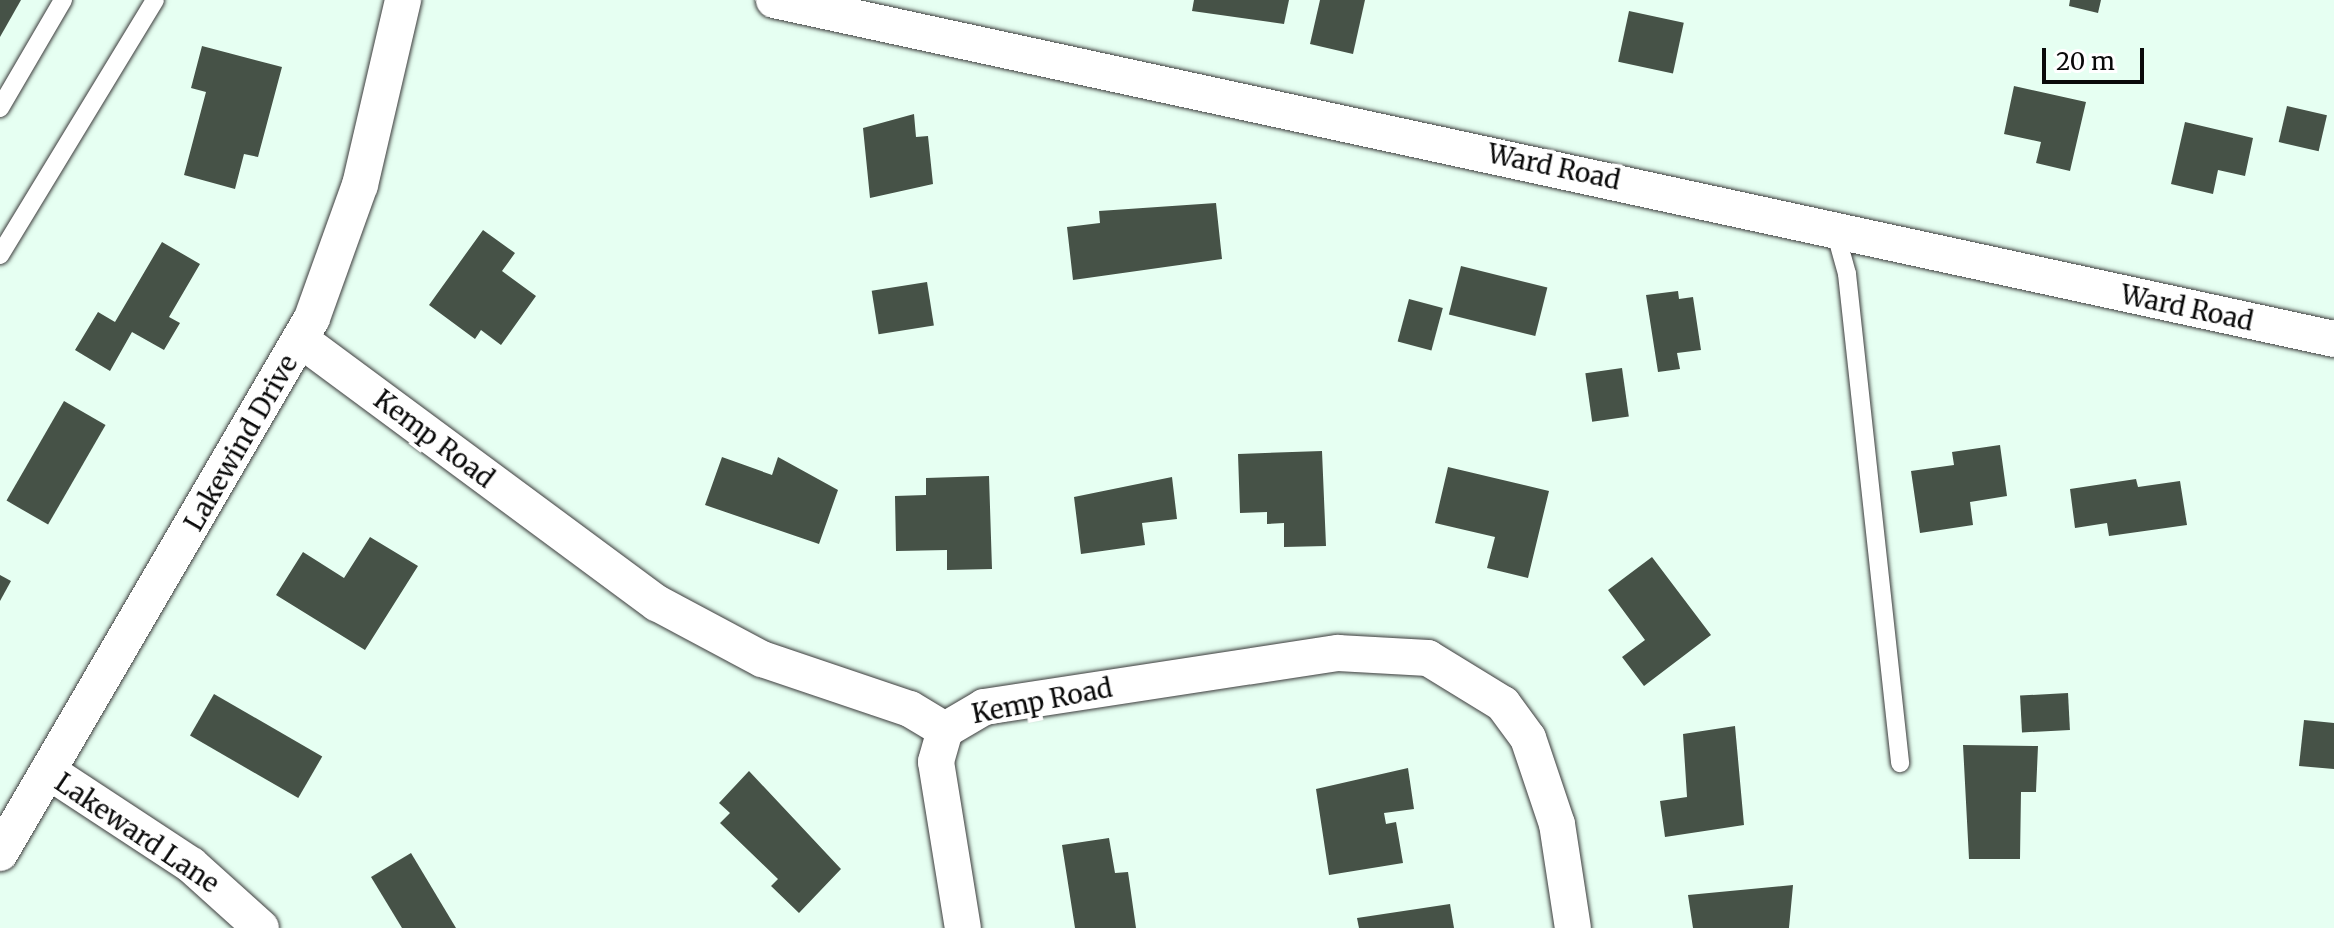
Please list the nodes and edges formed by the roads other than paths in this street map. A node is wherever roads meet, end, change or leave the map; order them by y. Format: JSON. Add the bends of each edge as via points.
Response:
{"nodes":[{"id":1,"x":63,"y":0,"type":"edge"},
{"id":2,"x":155,"y":0,"type":"edge"},
{"id":3,"x":403,"y":0,"type":"edge"},
{"id":4,"x":774,"y":0,"type":"edge"},
{"id":5,"x":835,"y":6,"type":"edge"},
{"id":6,"x":0,"y":108,"type":"edge"},
{"id":7,"x":1834,"y":227,"type":"junction"},
{"id":8,"x":0,"y":255,"type":"edge"},
{"id":9,"x":2334,"y":339,"type":"edge"},
{"id":10,"x":301,"y":340,"type":"junction"},
{"id":11,"x":945,"y":730,"type":"junction"},
{"id":12,"x":1900,"y":763,"type":"dead end"},
{"id":13,"x":48,"y":771,"type":"junction"},
{"id":14,"x":0,"y":853,"type":"edge"},
{"id":15,"x":261,"y":928,"type":"edge"},
{"id":16,"x":963,"y":928,"type":"edge"},
{"id":17,"x":1573,"y":928,"type":"edge"}],
"edges":[{"from":1,"to":6,"type":"lane"},
{"from":2,"to":8,"type":"lane"},
{"from":3,"to":10,"type":"street","name":"Lakewind Drive","via":[[351,214]]},
{"from":4,"to":5,"type":"street","name":"Ward Road"},
{"from":5,"to":7,"type":"street","name":"Ward Road"},
{"from":7,"to":9,"type":"street","name":"Ward Road"},
{"from":7,"to":12,"type":"lane","via":[[1847,274]]},
{"from":10,"to":11,"type":"street","name":"Kemp Road","via":[[657,603],[762,659],[910,709]]},
{"from":10,"to":13,"type":"street","name":"Lakewind Drive"},
{"from":11,"to":16,"type":"street","via":[[936,762]]},
{"from":11,"to":17,"type":"street","name":"Kemp Road","via":[[984,707],[1307,657],[1391,651],[1428,658],[1503,704],[1528,738],[1554,811]]},
{"from":13,"to":14,"type":"street","name":"Lakewind Drive"},
{"from":13,"to":15,"type":"street","name":"Lakeward Lane","via":[[191,865]]}]}
